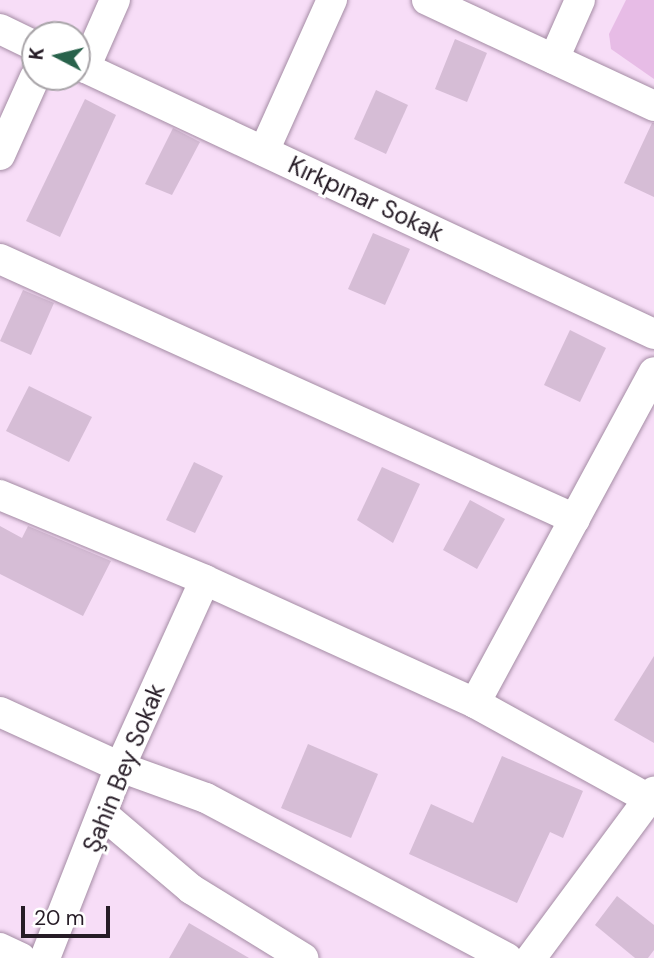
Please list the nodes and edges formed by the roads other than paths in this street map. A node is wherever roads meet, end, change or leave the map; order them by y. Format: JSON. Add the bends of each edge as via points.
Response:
{"nodes":[{"id":1,"x":115,"y":0,"type":"edge"},
{"id":2,"x":332,"y":0,"type":"edge"},
{"id":3,"x":427,"y":0,"type":"edge"},
{"id":4,"x":580,"y":0,"type":"edge"},
{"id":5,"x":0,"y":29,"type":"edge"},
{"id":6,"x":21,"y":39,"type":"edge"},
{"id":7,"x":91,"y":47,"type":"edge"},
{"id":8,"x":554,"y":59,"type":"junction"},
{"id":9,"x":91,"y":71,"type":"edge"},
{"id":10,"x":29,"y":91,"type":"edge"},
{"id":11,"x":654,"y":107,"type":"edge"},
{"id":12,"x":264,"y":151,"type":"junction"},
{"id":13,"x":0,"y":155,"type":"edge"},
{"id":14,"x":0,"y":259,"type":"edge"},
{"id":15,"x":654,"y":334,"type":"edge"},
{"id":16,"x":654,"y":372,"type":"edge"},
{"id":17,"x":0,"y":495,"type":"edge"},
{"id":18,"x":575,"y":519,"type":"junction"},
{"id":19,"x":205,"y":580,"type":"junction"},
{"id":20,"x":475,"y":703,"type":"junction"},
{"id":21,"x":0,"y":712,"type":"edge"},
{"id":22,"x":120,"y":767,"type":"junction"},
{"id":23,"x":651,"y":796,"type":"edge"},
{"id":24,"x":105,"y":816,"type":"junction"},
{"id":25,"x":0,"y":948,"type":"edge"},
{"id":26,"x":21,"y":958,"type":"edge"},
{"id":27,"x":45,"y":958,"type":"edge"},
{"id":28,"x":303,"y":958,"type":"edge"},
{"id":29,"x":507,"y":958,"type":"edge"},
{"id":30,"x":531,"y":958,"type":"edge"}],
"edges":[{"from":1,"to":7,"type":"street"},
{"from":2,"to":12,"type":"street"},
{"from":3,"to":8,"type":"street"},
{"from":4,"to":8,"type":"street"},
{"from":5,"to":6,"type":"street"},
{"from":8,"to":11,"type":"street"},
{"from":9,"to":12,"type":"street","name":"Kırkpınar Sokak"},
{"from":10,"to":13,"type":"street"},
{"from":12,"to":15,"type":"street","name":"Kırkpınar Sokak"},
{"from":14,"to":18,"type":"street"},
{"from":16,"to":18,"type":"street"},
{"from":17,"to":19,"type":"street"},
{"from":18,"to":20,"type":"street"},
{"from":19,"to":20,"type":"street"},
{"from":19,"to":22,"type":"street","name":"Şahin Bey Sokak"},
{"from":20,"to":23,"type":"street"},
{"from":21,"to":22,"type":"street"},
{"from":22,"to":24,"type":"street","name":"Şahin Bey Sokak"},
{"from":22,"to":29,"type":"street","via":[[206,798]]},
{"from":23,"to":30,"type":"street"},
{"from":24,"to":27,"type":"street","name":"Şahin Bey Sokak"},
{"from":24,"to":28,"type":"street","via":[[191,889]]},
{"from":25,"to":26,"type":"street"}]}
